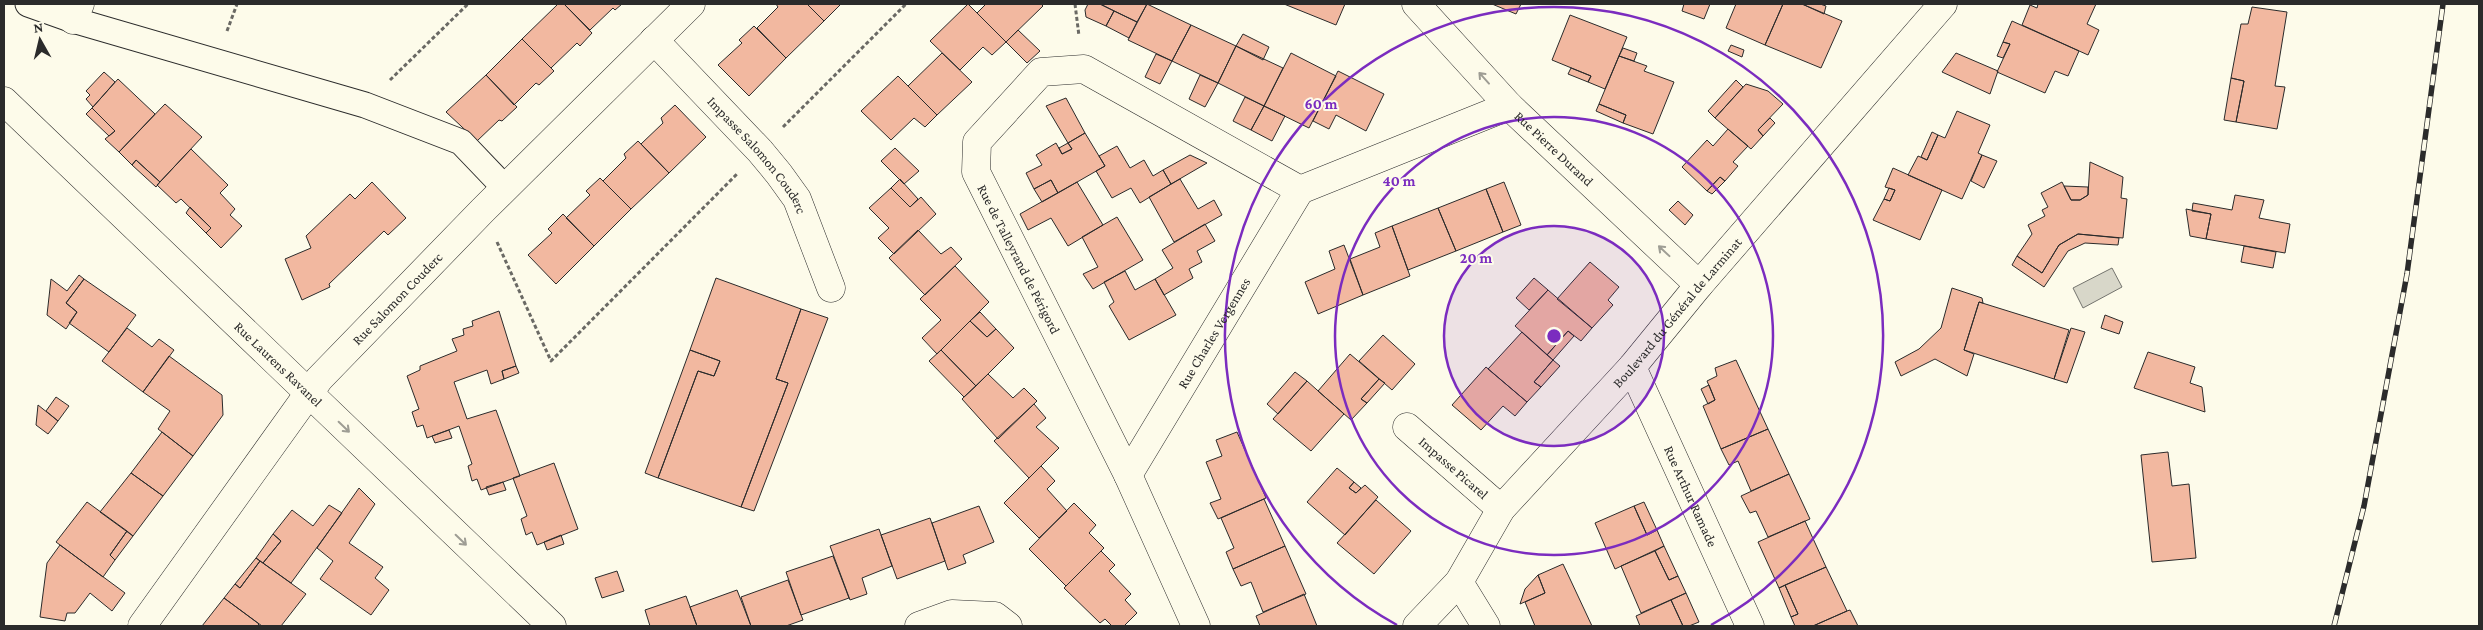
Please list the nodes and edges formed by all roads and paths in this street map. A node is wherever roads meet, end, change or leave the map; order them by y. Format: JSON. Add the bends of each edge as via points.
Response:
{"nodes":[{"id":1,"x":28,"y":4,"type":"edge"},
{"id":2,"x":468,"y":4,"type":"edge"},
{"id":3,"x":691,"y":4,"type":"edge"},
{"id":4,"x":906,"y":4,"type":"edge"},
{"id":5,"x":1416,"y":4,"type":"edge"},
{"id":6,"x":1940,"y":4,"type":"edge"},
{"id":7,"x":76,"y":12,"type":"edge"},
{"id":8,"x":654,"y":40,"type":"junction"},
{"id":9,"x":4,"y":101,"type":"edge"},
{"id":10,"x":365,"y":105,"type":"junction"},
{"id":11,"x":1509,"y":106,"type":"junction"},
{"id":12,"x":760,"y":150,"type":"junction"},
{"id":13,"x":506,"y":188,"type":"junction"},
{"id":14,"x":1300,"y":190,"type":"junction"},
{"id":15,"x":483,"y":210,"type":"junction"},
{"id":16,"x":1699,"y":285,"type":"junction"},
{"id":17,"x":831,"y":288,"type":"dead end"},
{"id":18,"x":1632,"y":367,"type":"junction"},
{"id":19,"x":309,"y":393,"type":"junction"},
{"id":20,"x":1407,"y":427,"type":"dead end"},
{"id":21,"x":1128,"y":476,"type":"junction"},
{"id":22,"x":1501,"y":509,"type":"junction"},
{"id":23,"x":1459,"y":582,"type":"junction"},
{"id":24,"x":142,"y":626,"type":"edge"},
{"id":25,"x":552,"y":626,"type":"edge"},
{"id":26,"x":919,"y":626,"type":"edge"},
{"id":27,"x":1008,"y":626,"type":"edge"},
{"id":28,"x":1196,"y":626,"type":"edge"},
{"id":29,"x":1418,"y":626,"type":"edge"},
{"id":30,"x":1486,"y":626,"type":"edge"},
{"id":31,"x":1750,"y":626,"type":"edge"}],
"edges":[{"from":1,"to":7,"type":"street"},
{"from":2,"to":10,"type":"path"},
{"from":3,"to":8,"type":"street","name":"Rue Salomon Couderc"},
{"from":4,"to":12,"type":"path"},
{"from":11,"to":5,"type":"street","name":"Rue Pierre Durand","one_way":true},
{"from":6,"to":16,"type":"street","name":"Boulevard du Général de Larminat"},
{"from":7,"to":10,"type":"street"},
{"from":8,"to":12,"type":"street","name":"Impasse Salomon Couderc"},
{"from":8,"to":13,"type":"street","name":"Rue Salomon Couderc"},
{"from":9,"to":19,"type":"street","name":"Rue Laurens Ravanel"},
{"from":10,"to":13,"type":"street","via":[[461,142]]},
{"from":11,"to":14,"type":"street"},
{"from":16,"to":11,"type":"street","name":"Rue Pierre Durand","one_way":true},
{"from":12,"to":15,"type":"path","via":[[551,361]]},
{"from":12,"to":17,"type":"street","name":"Impasse Salomon Couderc","via":[[797,200]]},
{"from":13,"to":15,"type":"street","name":"Rue Salomon Couderc"},
{"from":14,"to":21,"type":"street","name":"Rue Charles Vergennes"},
{"from":14,"to":21,"type":"street","name":"Rue de Talleyrand de Périgord","via":[[1084,69],[1041,72],[977,142],[976,172]]},
{"from":15,"to":19,"type":"street","name":"Rue Salomon Couderc"},
{"from":16,"to":18,"type":"street","name":"Boulevard du Général de Larminat"},
{"from":18,"to":22,"type":"street","name":"Boulevard du Général de Larminat"},
{"from":18,"to":31,"type":"street","name":"Rue Arthur Ramade"},
{"from":19,"to":24,"type":"street","name":"Rue Salomon Couderc"},
{"from":19,"to":25,"type":"street","name":"Rue Laurens Ravanel","one_way":true},
{"from":20,"to":22,"type":"street","name":"Impasse Picarel"},
{"from":21,"to":28,"type":"street","name":"Rue de Talleyrand de Périgord"},
{"from":22,"to":23,"type":"street","name":"Boulevard du Général de Larminat"},
{"from":23,"to":29,"type":"street","name":"Boulevard du Général de Larminat"},
{"from":23,"to":30,"type":"street"},
{"from":26,"to":27,"type":"street","via":[[952,614],[995,616]]}]}
